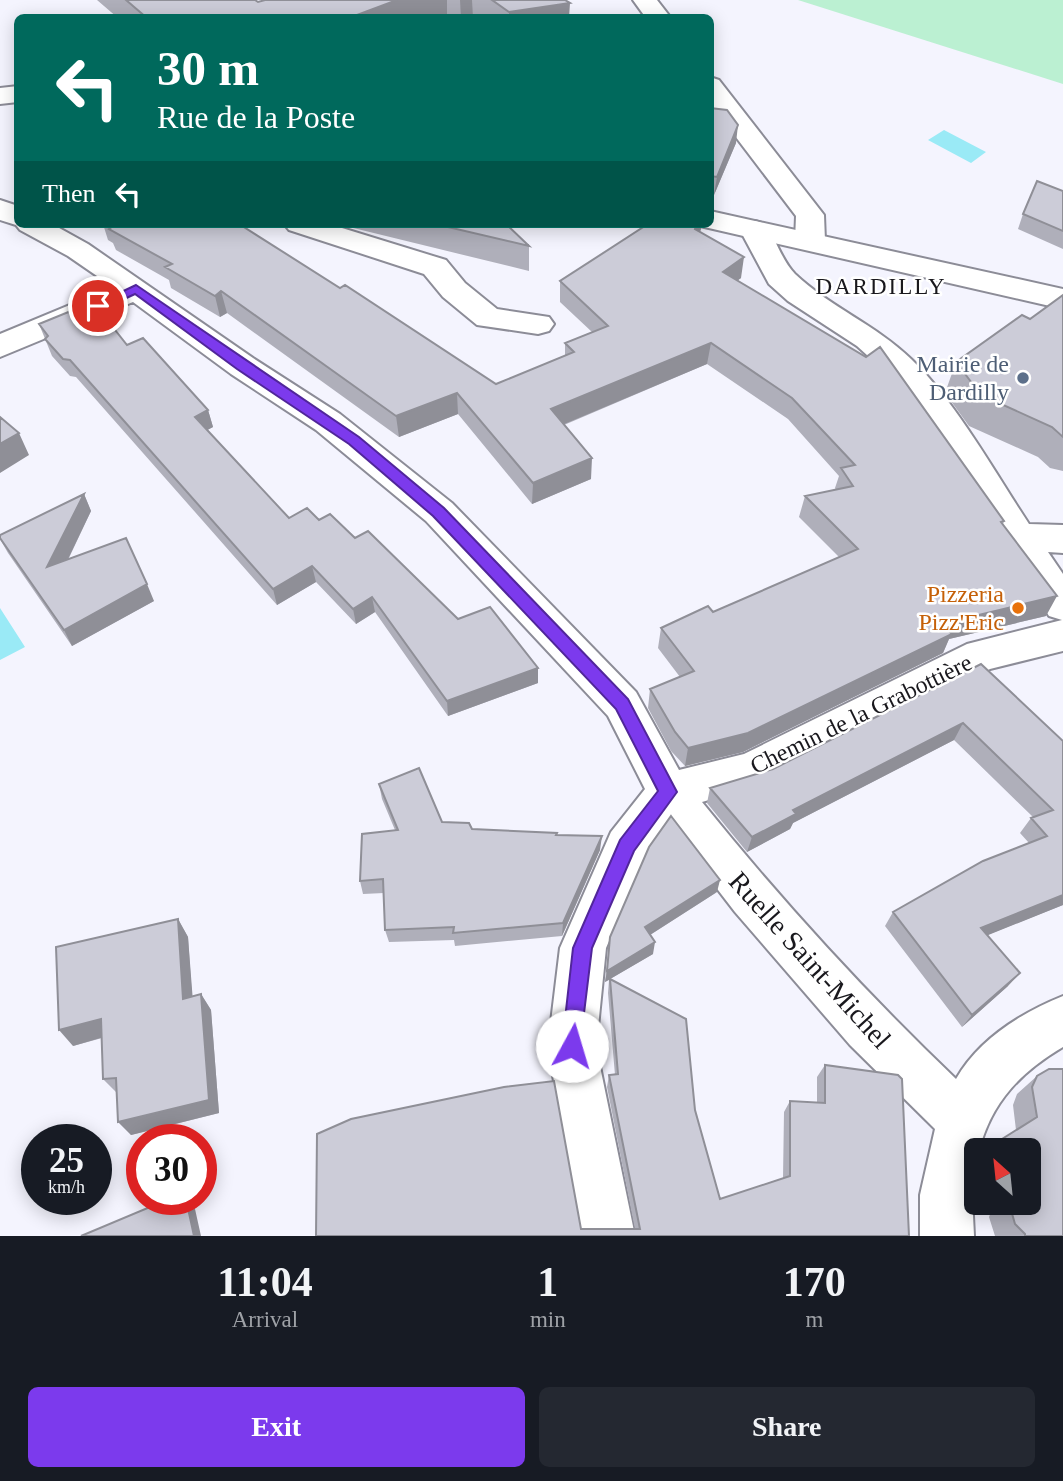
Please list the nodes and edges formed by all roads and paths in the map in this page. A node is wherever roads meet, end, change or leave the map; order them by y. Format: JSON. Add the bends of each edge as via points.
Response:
{"nodes":[{"id":1,"x":645,"y":0,"type":"edge"},
{"id":2,"x":656,"y":14,"type":"edge"},
{"id":3,"x":714,"y":90,"type":"edge"},
{"id":4,"x":714,"y":221,"type":"edge"},
{"id":5,"x":37,"y":228,"type":"edge"},
{"id":6,"x":312,"y":228,"type":"edge"},
{"id":7,"x":755,"y":230,"type":"junction"},
{"id":8,"x":810,"y":241,"type":"junction"},
{"id":9,"x":136,"y":289,"type":"junction"},
{"id":10,"x":1063,"y":299,"type":"edge"},
{"id":11,"x":538,"y":324,"type":"dead end"},
{"id":12,"x":0,"y":346,"type":"edge"},
{"id":13,"x":1020,"y":537,"type":"junction"},
{"id":14,"x":1063,"y":539,"type":"edge"},
{"id":15,"x":1063,"y":606,"type":"edge"},
{"id":16,"x":1063,"y":635,"type":"edge"},
{"id":17,"x":668,"y":792,"type":"junction"},
{"id":18,"x":1063,"y":1020,"type":"edge"},
{"id":19,"x":962,"y":1120,"type":"junction"},
{"id":20,"x":608,"y":1236,"type":"edge"},
{"id":21,"x":947,"y":1236,"type":"edge"}],
"edges":[{"from":1,"to":2,"type":"street"},
{"from":3,"to":8,"type":"street","via":[[810,215]]},
{"from":4,"to":7,"type":"street"},
{"from":5,"to":9,"type":"street","name":"Ruelle Saint-Michel"},
{"from":6,"to":11,"type":"street","via":[[435,267],[488,318]]},
{"from":7,"to":8,"type":"street"},
{"from":7,"to":13,"type":"street","via":[[780,277],[868,339],[926,396]]},
{"from":8,"to":10,"type":"street"},
{"from":9,"to":12,"type":"street"},
{"from":9,"to":17,"type":"street","name":"Ruelle Saint-Michel","via":[[354,441],[439,512],[622,704]]},
{"from":13,"to":14,"type":"street"},
{"from":13,"to":15,"type":"street"},
{"from":16,"to":17,"type":"street","name":"Chemin de la Grabottière","via":[[981,655],[752,770]]},
{"from":17,"to":19,"type":"street","name":"Ruelle Saint-Michel","via":[[751,897],[867,1028]]},
{"from":17,"to":20,"type":"street","via":[[627,846],[583,948],[572,1046]]},
{"from":18,"to":19,"type":"street","via":[[1028,1039],[991,1070]]},
{"from":19,"to":21,"type":"street","via":[[950,1167],[944,1218]]}]}
